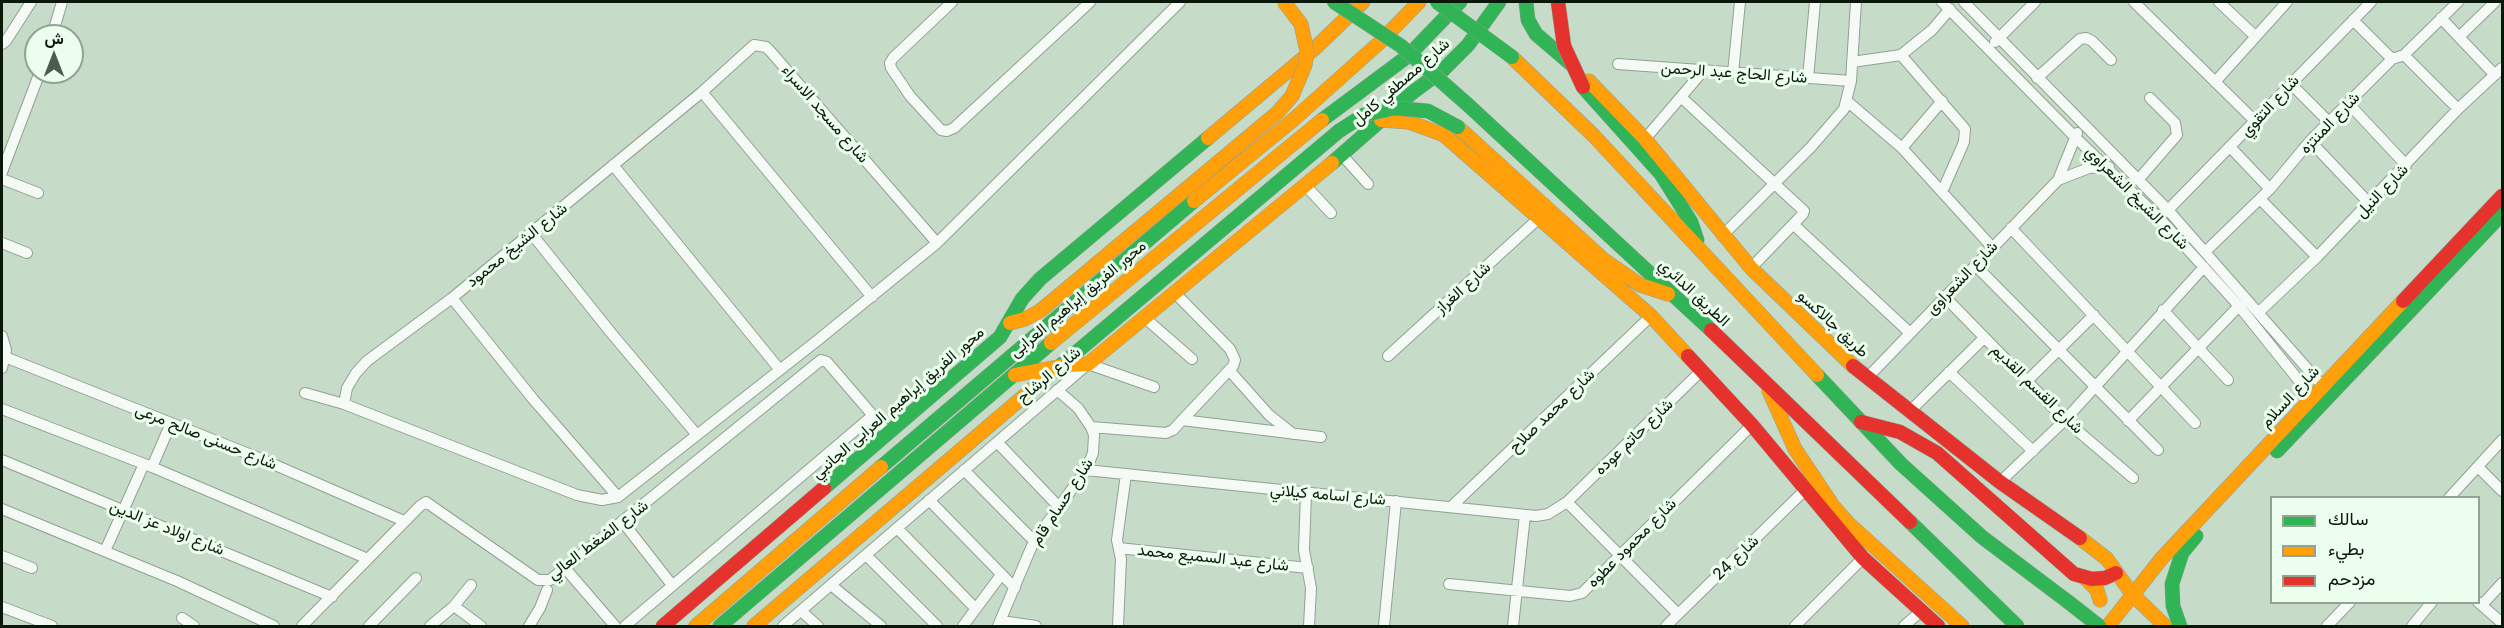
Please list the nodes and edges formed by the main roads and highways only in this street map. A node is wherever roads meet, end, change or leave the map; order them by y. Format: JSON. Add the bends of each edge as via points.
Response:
{"nodes":[{"id":1,"x":1284,"y":2,"type":"edge"},
{"id":2,"x":1334,"y":2,"type":"edge"},
{"id":3,"x":1363,"y":2,"type":"edge"},
{"id":4,"x":1419,"y":2,"type":"edge"},
{"id":5,"x":1437,"y":2,"type":"edge"},
{"id":6,"x":1460,"y":2,"type":"edge"},
{"id":7,"x":1499,"y":2,"type":"edge"},
{"id":8,"x":1526,"y":2,"type":"edge"},
{"id":9,"x":1558,"y":2,"type":"edge"},
{"id":10,"x":1381,"y":120,"type":"junction"},
{"id":11,"x":1342,"y":155,"type":"joint"},
{"id":12,"x":2502,"y":196,"type":"edge"},
{"id":13,"x":2502,"y":216,"type":"edge"},
{"id":14,"x":1700,"y":248,"type":"junction"},
{"id":15,"x":1674,"y":296,"type":"junction"},
{"id":16,"x":1010,"y":322,"type":"junction"},
{"id":17,"x":1060,"y":366,"type":"junction"},
{"id":18,"x":1013,"y":375,"type":"junction"},
{"id":19,"x":1767,"y":385,"type":"junction"},
{"id":20,"x":2327,"y":390,"type":"junction"},
{"id":21,"x":2316,"y":402,"type":"junction"},
{"id":22,"x":1861,"y":422,"type":"junction"},
{"id":23,"x":848,"y":467,"type":"junction"},
{"id":24,"x":824,"y":516,"type":"junction"},
{"id":25,"x":2117,"y":574,"type":"junction"},
{"id":26,"x":2086,"y":579,"type":"junction"},
{"id":27,"x":2132,"y":594,"type":"junction"},
{"id":28,"x":2100,"y":600,"type":"junction"},
{"id":29,"x":663,"y":627,"type":"edge"},
{"id":30,"x":696,"y":627,"type":"edge"},
{"id":31,"x":720,"y":627,"type":"edge"},
{"id":32,"x":754,"y":627,"type":"edge"},
{"id":33,"x":1938,"y":627,"type":"edge"},
{"id":34,"x":1962,"y":627,"type":"edge"},
{"id":35,"x":2017,"y":627,"type":"edge"},
{"id":36,"x":2080,"y":627,"type":"edge"},
{"id":37,"x":2099,"y":627,"type":"edge"},
{"id":38,"x":2109,"y":627,"type":"edge"},
{"id":39,"x":2165,"y":627,"type":"edge"},
{"id":40,"x":2180,"y":627,"type":"edge"}],
"edges":[{"from":1,"to":16,"type":"main road","bridge":true,"via":[[1301,24],[1307,52],[1292,96],[1277,113],[1040,311]]},
{"from":2,"to":15,"type":"main road","name":"الطريق الدائري","bridge":true,"via":[[1401,46]]},
{"from":3,"to":16,"type":"main road","name":"محور الفريق إبراهيم العرابى الجانبي","via":[[1040,279],[1022,299]]},
{"from":4,"to":24,"type":"main road","name":"محور الفريق إبراهيم العرابى","via":[[1325,92]]},
{"from":5,"to":14,"type":"main road","name":"الطريق الدائري","bridge":true,"via":[[1512,57],[1594,136]]},
{"from":6,"to":18,"type":"main road","name":"محور الفريق إبراهيم العرابى","via":[[1402,62],[1296,140]]},
{"from":7,"to":10,"type":"main road","name":"شارع مصطفي كامل","via":[[1455,58]]},
{"from":8,"to":25,"type":"main road","name":"طريق جالاكسو","via":[[1528,20],[1536,34],[1645,139],[1751,268],[1848,362],[2000,482],[2097,550]]},
{"from":9,"to":14,"type":"main road","bridge":true,"via":[[1564,46],[1582,87],[1666,181],[1691,222]]},
{"from":10,"to":11,"type":"main road","name":"شارع مصطفي كامل"},
{"from":10,"to":33,"type":"main road","via":[[1421,125],[1444,135],[1651,316],[1752,425],[1863,558]]},
{"from":11,"to":17,"type":"main road","name":"شارع الرشاح","via":[[1088,364]]},
{"from":12,"to":20,"type":"main road","name":"شارع السلام"},
{"from":13,"to":20,"type":"main road","name":"شارع السلام"},
{"from":14,"to":22,"type":"main road","name":"الطريق الدائري"},
{"from":15,"to":17,"type":"main road","bridge":true,"via":[[1640,285],[1604,260],[1458,127],[1428,111],[1394,108],[1364,116],[1339,131]]},
{"from":15,"to":19,"type":"main road","name":"الطريق الدائري"},
{"from":16,"to":23,"type":"main road","name":"محور الفريق إبراهيم العرابى الجانبي","via":[[1000,337]]},
{"from":17,"to":18,"type":"main road"},
{"from":17,"to":32,"type":"main road"},
{"from":18,"to":31,"type":"main road","name":"محور الفريق إبراهيم العرابى"},
{"from":19,"to":34,"type":"main road","via":[[1795,448],[1833,506]]},
{"from":19,"to":35,"type":"main road","name":"الطريق الدائري"},
{"from":20,"to":21,"type":"main road","name":"شارع السلام"},
{"from":21,"to":27,"type":"main road","name":"شارع السلام","via":[[2162,558]]},
{"from":21,"to":40,"type":"main road","name":"شارع السلام","via":[[2188,543],[2174,573],[2173,606]]},
{"from":22,"to":26,"type":"main road","via":[[1900,432],[1937,453],[2069,570]]},
{"from":22,"to":37,"type":"main road","name":"الطريق الدائري","bridge":true,"via":[[1954,514]]},
{"from":23,"to":24,"type":"main road"},
{"from":23,"to":29,"type":"main road","name":"محور الفريق إبراهيم العرابى الجانبي"},
{"from":24,"to":30,"type":"main road","name":"محور الفريق إبراهيم العرابى"},
{"from":25,"to":26,"type":"main road"},
{"from":25,"to":27,"type":"main road","name":"طريق جالاكسو"},
{"from":25,"to":28,"type":"main road"},
{"from":26,"to":28,"type":"main road","via":[[2095,585]]},
{"from":27,"to":38,"type":"main road","name":"شارع السلام"},
{"from":27,"to":39,"type":"main road","name":"طريق جالاكسو"},
{"from":28,"to":36,"type":"main road"}]}
